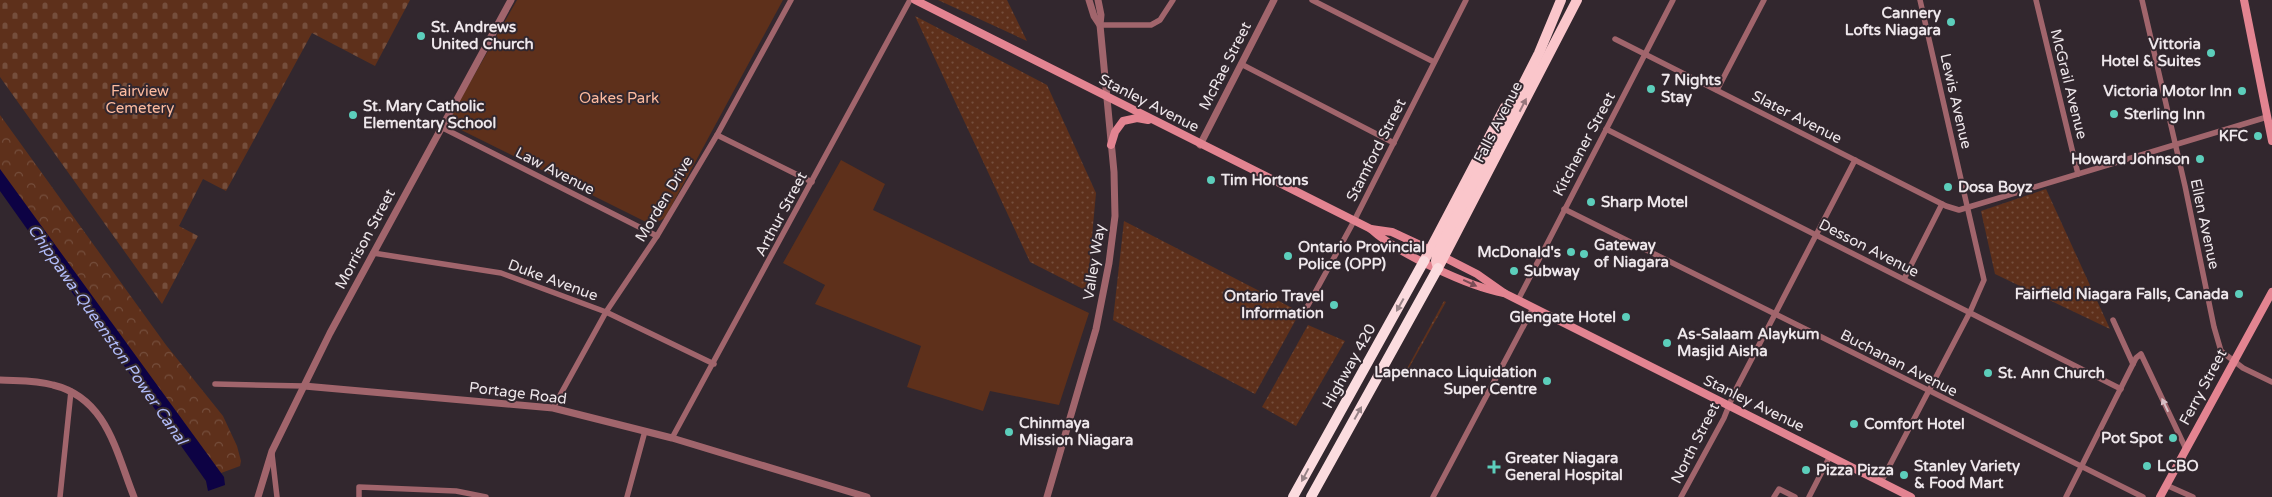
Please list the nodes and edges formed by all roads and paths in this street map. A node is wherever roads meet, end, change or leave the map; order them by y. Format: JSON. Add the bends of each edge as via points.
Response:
{"nodes":[{"id":1,"x":511,"y":0,"type":"edge"},
{"id":2,"x":791,"y":0,"type":"edge"},
{"id":3,"x":910,"y":0,"type":"edge"},
{"id":4,"x":915,"y":0,"type":"edge"},
{"id":5,"x":1090,"y":0,"type":"edge"},
{"id":6,"x":1098,"y":0,"type":"edge"},
{"id":7,"x":1173,"y":0,"type":"edge"},
{"id":8,"x":1274,"y":0,"type":"edge"},
{"id":9,"x":1312,"y":0,"type":"edge"},
{"id":10,"x":1466,"y":0,"type":"edge"},
{"id":11,"x":1561,"y":0,"type":"edge"},
{"id":12,"x":1577,"y":0,"type":"edge"},
{"id":13,"x":1673,"y":0,"type":"edge"},
{"id":14,"x":1764,"y":0,"type":"edge"},
{"id":15,"x":1920,"y":0,"type":"edge"},
{"id":16,"x":2036,"y":0,"type":"edge"},
{"id":17,"x":2142,"y":0,"type":"edge"},
{"id":18,"x":2244,"y":0,"type":"edge"},
{"id":19,"x":1100,"y":25,"type":"junction"},
{"id":20,"x":1615,"y":39,"type":"dead end"},
{"id":21,"x":1645,"y":54,"type":"junction"},
{"id":22,"x":1434,"y":62,"type":"junction"},
{"id":23,"x":1240,"y":64,"type":"junction"},
{"id":24,"x":1717,"y":90,"type":"junction"},
{"id":25,"x":1108,"y":98,"type":"junction"},
{"id":26,"x":2267,"y":117,"type":"junction"},
{"id":27,"x":1154,"y":121,"type":"junction"},
{"id":28,"x":441,"y":127,"type":"junction"},
{"id":29,"x":1606,"y":129,"type":"junction"},
{"id":30,"x":717,"y":135,"type":"junction"},
{"id":31,"x":2272,"y":141,"type":"edge"},
{"id":32,"x":1394,"y":143,"type":"junction"},
{"id":33,"x":2174,"y":143,"type":"junction"},
{"id":34,"x":1111,"y":145,"type":"junction"},
{"id":35,"x":1200,"y":145,"type":"junction"},
{"id":36,"x":1855,"y":160,"type":"junction"},
{"id":37,"x":2078,"y":174,"type":"junction"},
{"id":38,"x":812,"y":182,"type":"junction"},
{"id":39,"x":1942,"y":204,"type":"junction"},
{"id":40,"x":1969,"y":208,"type":"junction"},
{"id":41,"x":1564,"y":209,"type":"junction"},
{"id":42,"x":1354,"y":221,"type":"junction"},
{"id":43,"x":1371,"y":229,"type":"junction"},
{"id":44,"x":1816,"y":235,"type":"junction"},
{"id":45,"x":657,"y":236,"type":"junction"},
{"id":46,"x":374,"y":253,"type":"junction"},
{"id":47,"x":1437,"y":254,"type":"junction"},
{"id":48,"x":1424,"y":261,"type":"junction"},
{"id":49,"x":1438,"y":268,"type":"junction"},
{"id":50,"x":1904,"y":279,"type":"junction"},
{"id":51,"x":2272,"y":292,"type":"edge"},
{"id":52,"x":1504,"y":293,"type":"junction"},
{"id":53,"x":1518,"y":300,"type":"junction"},
{"id":54,"x":1533,"y":308,"type":"junction"},
{"id":55,"x":1306,"y":309,"type":"dead end"},
{"id":56,"x":606,"y":312,"type":"junction"},
{"id":57,"x":1970,"y":312,"type":"junction"},
{"id":58,"x":1774,"y":315,"type":"junction"},
{"id":59,"x":2113,"y":320,"type":"dead end"},
{"id":60,"x":2233,"y":361,"type":"junction"},
{"id":61,"x":714,"y":364,"type":"junction"},
{"id":62,"x":2133,"y":364,"type":"junction"},
{"id":63,"x":0,"y":380,"type":"edge"},
{"id":64,"x":2272,"y":382,"type":"edge"},
{"id":65,"x":215,"y":384,"type":"dead end"},
{"id":66,"x":304,"y":386,"type":"junction"},
{"id":67,"x":2120,"y":389,"type":"junction"},
{"id":68,"x":71,"y":391,"type":"junction"},
{"id":69,"x":1928,"y":392,"type":"junction"},
{"id":70,"x":1728,"y":406,"type":"junction"},
{"id":71,"x":553,"y":408,"type":"junction"},
{"id":72,"x":645,"y":431,"type":"junction"},
{"id":73,"x":672,"y":438,"type":"junction"},
{"id":74,"x":2186,"y":449,"type":"junction"},
{"id":75,"x":272,"y":451,"type":"junction"},
{"id":76,"x":1830,"y":456,"type":"junction"},
{"id":77,"x":2081,"y":468,"type":"junction"},
{"id":78,"x":1881,"y":482,"type":"junction"},
{"id":79,"x":2166,"y":485,"type":"junction"},
{"id":80,"x":61,"y":496,"type":"edge"},
{"id":81,"x":134,"y":497,"type":"edge"},
{"id":82,"x":258,"y":497,"type":"edge"},
{"id":83,"x":277,"y":497,"type":"edge"},
{"id":84,"x":360,"y":497,"type":"edge"},
{"id":85,"x":486,"y":497,"type":"edge"},
{"id":86,"x":627,"y":497,"type":"edge"},
{"id":87,"x":867,"y":497,"type":"edge"},
{"id":88,"x":1047,"y":497,"type":"edge"},
{"id":89,"x":1293,"y":497,"type":"edge"},
{"id":90,"x":1311,"y":497,"type":"edge"},
{"id":91,"x":1433,"y":497,"type":"edge"},
{"id":92,"x":1681,"y":497,"type":"edge"},
{"id":93,"x":1774,"y":497,"type":"edge"},
{"id":94,"x":1795,"y":497,"type":"edge"},
{"id":95,"x":1809,"y":497,"type":"edge"},
{"id":96,"x":1911,"y":497,"type":"edge"},
{"id":97,"x":2066,"y":497,"type":"edge"},
{"id":98,"x":2143,"y":497,"type":"edge"},
{"id":99,"x":2160,"y":497,"type":"edge"},
{"id":100,"x":2193,"y":497,"type":"edge"}],
"edges":[{"from":1,"to":28,"type":"street","name":"Morrison Street"},
{"from":2,"to":30,"type":"street","name":"Morden Drive"},
{"from":3,"to":38,"type":"street","name":"Arthur Street"},
{"from":4,"to":25,"type":"main road","name":"Stanley Avenue"},
{"from":5,"to":19,"type":"street","name":"Valley Way"},
{"from":6,"to":19,"type":"street","name":"Valley Way"},
{"from":7,"to":19,"type":"street","via":[[1160,20],[1151,25]]},
{"from":8,"to":23,"type":"street","name":"McRae Street"},
{"from":9,"to":22,"type":"street"},
{"from":10,"to":22,"type":"street","name":"Stamford Street"},
{"from":11,"to":47,"type":"highway","name":"Falls Avenue"},
{"from":47,"to":12,"type":"highway","name":"Falls Avenue","one_way":true},
{"from":13,"to":21,"type":"street","name":"Kitchener Street"},
{"from":14,"to":24,"type":"street"},
{"from":15,"to":40,"type":"street","name":"Lewis Avenue"},
{"from":16,"to":37,"type":"street","name":"McGrail Avenue"},
{"from":17,"to":33,"type":"street","name":"Ellen Avenue"},
{"from":18,"to":26,"type":"main road"},
{"from":19,"to":25,"type":"street","name":"Valley Way"},
{"from":20,"to":21,"type":"street","name":"Slater Avenue"},
{"from":21,"to":24,"type":"street","name":"Slater Avenue"},
{"from":21,"to":29,"type":"street","name":"Kitchener Street"},
{"from":22,"to":32,"type":"street","name":"Stamford Street"},
{"from":23,"to":32,"type":"street"},
{"from":23,"to":35,"type":"street","name":"McRae Street"},
{"from":24,"to":36,"type":"street","name":"Slater Avenue"},
{"from":25,"to":27,"type":"main road","name":"Stanley Avenue"},
{"from":25,"to":34,"type":"street","name":"Valley Way"},
{"from":26,"to":31,"type":"main road"},
{"from":26,"to":33,"type":"street"},
{"from":27,"to":34,"type":"main road","via":[[1137,118],[1123,121]]},
{"from":27,"to":35,"type":"main road","name":"Stanley Avenue"},
{"from":28,"to":45,"type":"street","name":"Law Avenue"},
{"from":28,"to":46,"type":"street","name":"Morrison Street"},
{"from":29,"to":41,"type":"street","name":"Kitchener Street"},
{"from":29,"to":44,"type":"street","name":"Desson Avenue"},
{"from":30,"to":38,"type":"street"},
{"from":30,"to":45,"type":"street","name":"Morden Drive"},
{"from":32,"to":42,"type":"street","name":"Stamford Street"},
{"from":33,"to":37,"type":"street"},
{"from":33,"to":60,"type":"street","name":"Ellen Avenue","via":[[2214,327],[2221,351]]},
{"from":34,"to":88,"type":"street","name":"Valley Way","via":[[1115,216],[1110,263],[1096,329]]},
{"from":35,"to":42,"type":"main road","name":"Stanley Avenue"},
{"from":36,"to":39,"type":"street","name":"Slater Avenue"},
{"from":36,"to":44,"type":"street","name":"North Street"},
{"from":37,"to":40,"type":"street"},
{"from":38,"to":61,"type":"street","name":"Arthur Street"},
{"from":39,"to":40,"type":"street","name":"Slater Avenue","via":[[1959,210]]},
{"from":39,"to":50,"type":"street"},
{"from":40,"to":57,"type":"street","name":"Lewis Avenue","via":[[1984,280]]},
{"from":41,"to":53,"type":"street","name":"Kitchener Street"},
{"from":41,"to":58,"type":"street","name":"Buchanan Avenue"},
{"from":42,"to":43,"type":"main road","name":"Stanley Avenue"},
{"from":42,"to":55,"type":"street","name":"Stamford Street"},
{"from":43,"to":47,"type":"main road","name":"Stanley Avenue","via":[[1392,232]]},
{"from":43,"to":48,"type":"main road","name":"Stanley Avenue","via":[[1386,242]]},
{"from":44,"to":50,"type":"street","name":"Desson Avenue"},
{"from":44,"to":58,"type":"street","name":"North Street"},
{"from":45,"to":56,"type":"street","name":"Morden Drive"},
{"from":46,"to":56,"type":"street","name":"Duke Avenue","via":[[501,273]]},
{"from":46,"to":66,"type":"street","name":"Morrison Street"},
{"from":47,"to":48,"type":"highway","name":"Highway 420"},
{"from":47,"to":49,"type":"highway","name":"Highway 420"},
{"from":47,"to":52,"type":"main road","name":"Stanley Avenue","via":[[1477,274]]},
{"from":48,"to":49,"type":"main road","name":"Stanley Avenue"},
{"from":48,"to":89,"type":"highway","name":"Highway 420","one_way":true},
{"from":49,"to":52,"type":"main road","name":"Stanley Avenue","one_way":true,"via":[[1483,289]]},
{"from":90,"to":49,"type":"highway","name":"Highway 420","one_way":true},
{"from":50,"to":57,"type":"street","name":"Desson Avenue"},
{"from":51,"to":60,"type":"main road","name":"Ferry Street"},
{"from":52,"to":53,"type":"main road","name":"Stanley Avenue"},
{"from":53,"to":54,"type":"main road","name":"Stanley Avenue"},
{"from":54,"to":70,"type":"main road","name":"Stanley Avenue"},
{"from":54,"to":91,"type":"street"},
{"from":56,"to":61,"type":"street","name":"Duke Avenue"},
{"from":56,"to":71,"type":"street","name":"Morden Drive"},
{"from":57,"to":67,"type":"street","name":"Desson Avenue"},
{"from":57,"to":69,"type":"street","name":"Lewis Avenue"},
{"from":58,"to":69,"type":"street","name":"Buchanan Avenue"},
{"from":58,"to":70,"type":"street","name":"North Street"},
{"from":59,"to":62,"type":"street"},
{"from":60,"to":64,"type":"street"},
{"from":60,"to":74,"type":"main road","name":"Ferry Street"},
{"from":61,"to":73,"type":"street","name":"Arthur Street"},
{"from":62,"to":67,"type":"street"},
{"from":74,"to":62,"type":"street","one_way":true,"via":[[2141,354]]},
{"from":63,"to":68,"type":"street","via":[[54,385]]},
{"from":65,"to":66,"type":"street","name":"Portage Road"},
{"from":66,"to":71,"type":"street","name":"Portage Road"},
{"from":66,"to":75,"type":"street","name":"Morrison Street"},
{"from":67,"to":77,"type":"street"},
{"from":68,"to":80,"type":"street"},
{"from":68,"to":81,"type":"street","via":[[90,403],[102,418]]},
{"from":69,"to":77,"type":"street","name":"Buchanan Avenue"},
{"from":69,"to":78,"type":"street","name":"Lewis Avenue"},
{"from":70,"to":76,"type":"main road","name":"Stanley Avenue"},
{"from":70,"to":92,"type":"street","name":"North Street"},
{"from":71,"to":72,"type":"street","name":"Portage Road"},
{"from":72,"to":73,"type":"street","name":"Portage Road"},
{"from":72,"to":86,"type":"street"},
{"from":73,"to":87,"type":"street","name":"Portage Road"},
{"from":74,"to":79,"type":"main road","name":"Ferry Street"},
{"from":75,"to":82,"type":"street","name":"Morrison Street"},
{"from":75,"to":83,"type":"street"},
{"from":76,"to":78,"type":"main road","name":"Stanley Avenue"},
{"from":76,"to":95,"type":"street"},
{"from":77,"to":97,"type":"street"},
{"from":77,"to":98,"type":"street","name":"Buchanan Avenue"},
{"from":78,"to":96,"type":"main road","name":"Stanley Avenue"},
{"from":79,"to":99,"type":"main road","name":"Ferry Street"},
{"from":79,"to":100,"type":"street"},
{"from":84,"to":85,"type":"street","via":[[359,488],[456,491]]},
{"from":93,"to":94,"type":"street","via":[[1779,489]]}]}
